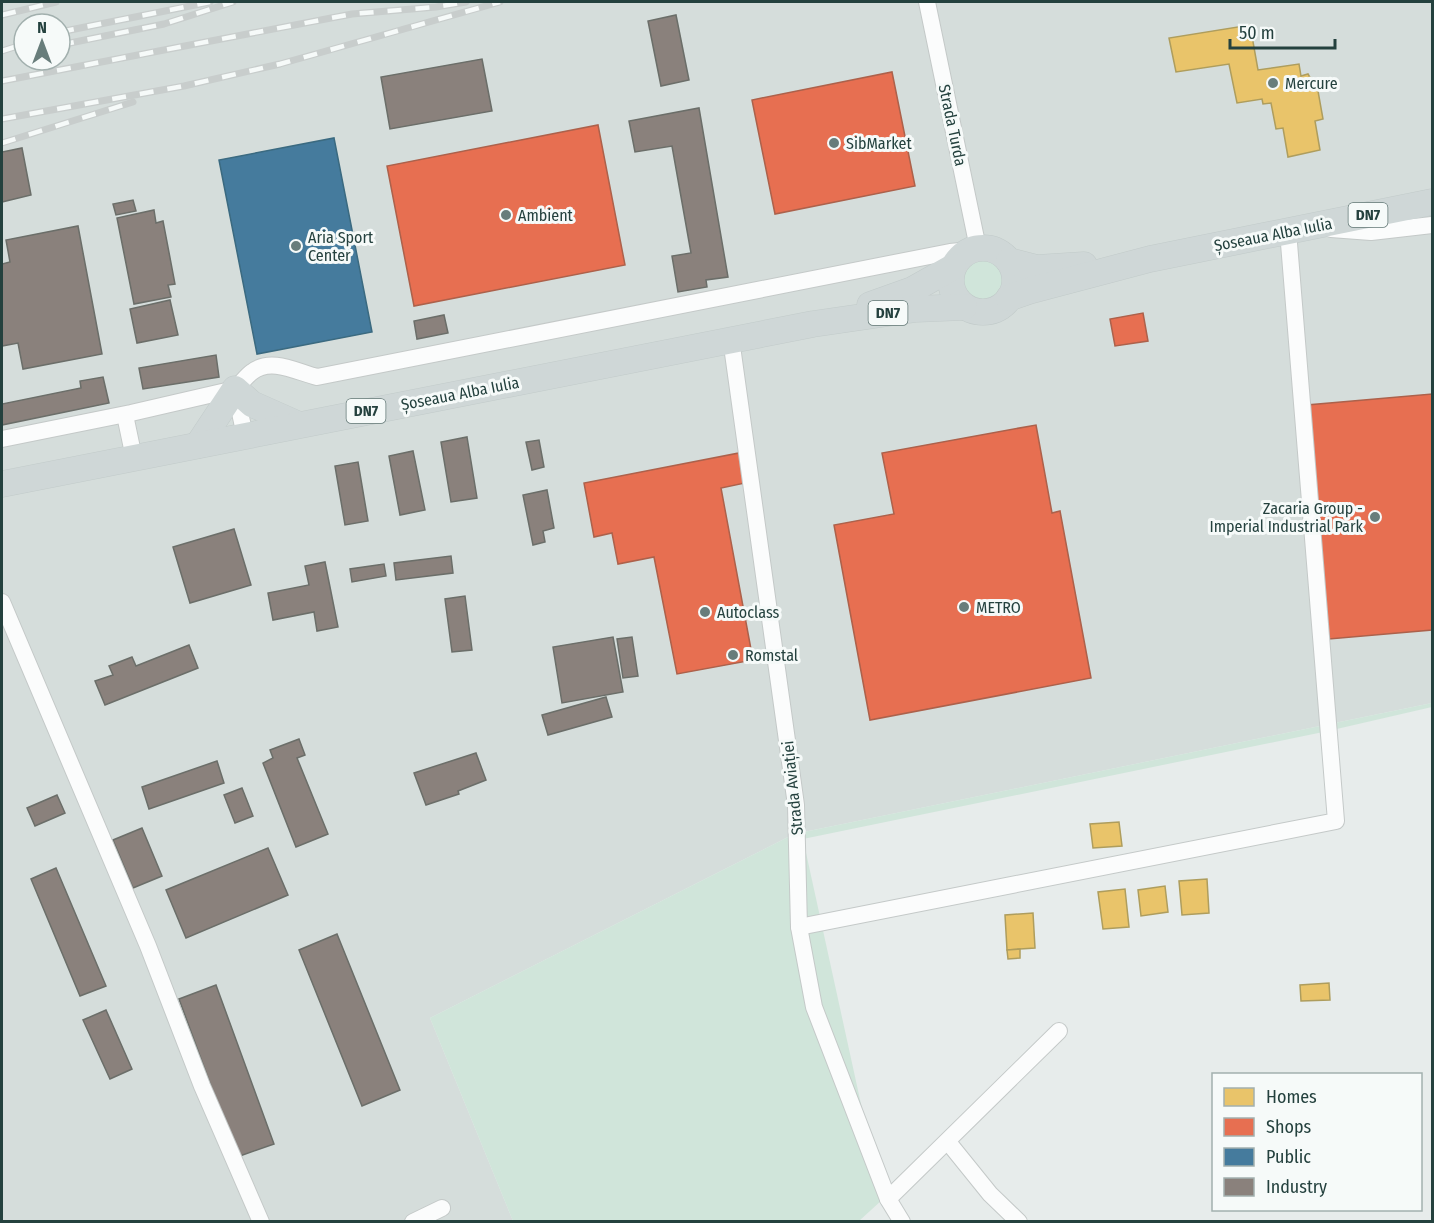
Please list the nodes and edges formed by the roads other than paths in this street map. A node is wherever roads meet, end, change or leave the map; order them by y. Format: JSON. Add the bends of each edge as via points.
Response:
{"nodes":[{"id":1,"x":927,"y":2,"type":"edge"},
{"id":2,"x":1432,"y":202,"type":"edge"},
{"id":3,"x":1432,"y":225,"type":"edge"},
{"id":4,"x":1296,"y":229,"type":"junction"},
{"id":5,"x":959,"y":257,"type":"junction"},
{"id":6,"x":1150,"y":259,"type":"junction"},
{"id":7,"x":1009,"y":261,"type":"junction"},
{"id":8,"x":1009,"y":298,"type":"junction"},
{"id":9,"x":964,"y":307,"type":"junction"},
{"id":10,"x":813,"y":324,"type":"junction"},
{"id":11,"x":731,"y":339,"type":"junction"},
{"id":12,"x":235,"y":389,"type":"junction"},
{"id":13,"x":125,"y":415,"type":"junction"},
{"id":14,"x":297,"y":424,"type":"junction"},
{"id":15,"x":245,"y":436,"type":"junction"},
{"id":16,"x":2,"y":439,"type":"edge"},
{"id":17,"x":198,"y":445,"type":"junction"},
{"id":18,"x":134,"y":458,"type":"junction"},
{"id":19,"x":2,"y":484,"type":"edge"},
{"id":20,"x":2,"y":602,"type":"edge"},
{"id":21,"x":799,"y":927,"type":"junction"},
{"id":22,"x":1059,"y":1031,"type":"dead end"},
{"id":23,"x":948,"y":1142,"type":"junction"},
{"id":24,"x":888,"y":1199,"type":"junction"},
{"id":25,"x":442,"y":1208,"type":"dead end"},
{"id":26,"x":261,"y":1221,"type":"edge"},
{"id":27,"x":413,"y":1221,"type":"edge"},
{"id":28,"x":902,"y":1221,"type":"edge"},
{"id":29,"x":1019,"y":1221,"type":"edge"}],
"edges":[{"from":1,"to":5,"type":"street","name":"Strada Turda"},
{"from":2,"to":4,"type":"main road","name":"Șoseaua Alba Iulia","number":"DN7"},
{"from":3,"to":4,"type":"street","via":[[1371,232]]},
{"from":4,"to":6,"type":"main road","name":"Șoseaua Alba Iulia","number":"DN7"},
{"from":4,"to":21,"type":"street","via":[[1336,821]]},
{"from":5,"to":7,"type":"main road","number":"DN7","via":[[996,250]]},
{"from":5,"to":9,"type":"main road","via":[[950,278],[951,289]]},
{"from":5,"to":10,"type":"main road","name":"Șoseaua Alba Iulia","number":"DN7","via":[[912,290]]},
{"from":5,"to":12,"type":"street","via":[[317,377],[280,365],[267,366],[252,372]]},
{"from":6,"to":7,"type":"main road","name":"Șoseaua Alba Iulia","number":"DN7","via":[[1037,268]]},
{"from":6,"to":8,"type":"main road","name":"Șoseaua Alba Iulia","number":"DN7"},
{"from":7,"to":8,"type":"main road","via":[[1015,280]]},
{"from":8,"to":9,"type":"main road","number":"DN7","via":[[991,311],[977,312]]},
{"from":9,"to":10,"type":"main road","name":"Șoseaua Alba Iulia","number":"DN7","via":[[916,309]]},
{"from":10,"to":11,"type":"main road","name":"Șoseaua Alba Iulia","number":"DN7"},
{"from":11,"to":14,"type":"main road","name":"Șoseaua Alba Iulia","number":"DN7"},
{"from":11,"to":21,"type":"street","name":"Strada Aviației","via":[[796,805]]},
{"from":12,"to":13,"type":"street"},
{"from":12,"to":14,"type":"main road","via":[[252,404]]},
{"from":12,"to":15,"type":"street"},
{"from":12,"to":17,"type":"main road"},
{"from":13,"to":16,"type":"street"},
{"from":13,"to":18,"type":"street"},
{"from":14,"to":15,"type":"main road","name":"Șoseaua Alba Iulia","number":"DN7"},
{"from":15,"to":17,"type":"main road","name":"Șoseaua Alba Iulia","number":"DN7"},
{"from":17,"to":18,"type":"main road","name":"Șoseaua Alba Iulia","number":"DN7"},
{"from":18,"to":19,"type":"main road","name":"Șoseaua Alba Iulia","number":"DN7"},
{"from":20,"to":26,"type":"street"},
{"from":21,"to":24,"type":"street","name":"Strada Aviației","via":[[814,1007]]},
{"from":22,"to":23,"type":"street"},
{"from":23,"to":24,"type":"street"},
{"from":23,"to":29,"type":"street","via":[[990,1194]]},
{"from":24,"to":28,"type":"street","name":"Strada Aviației"},
{"from":25,"to":27,"type":"street"}]}
